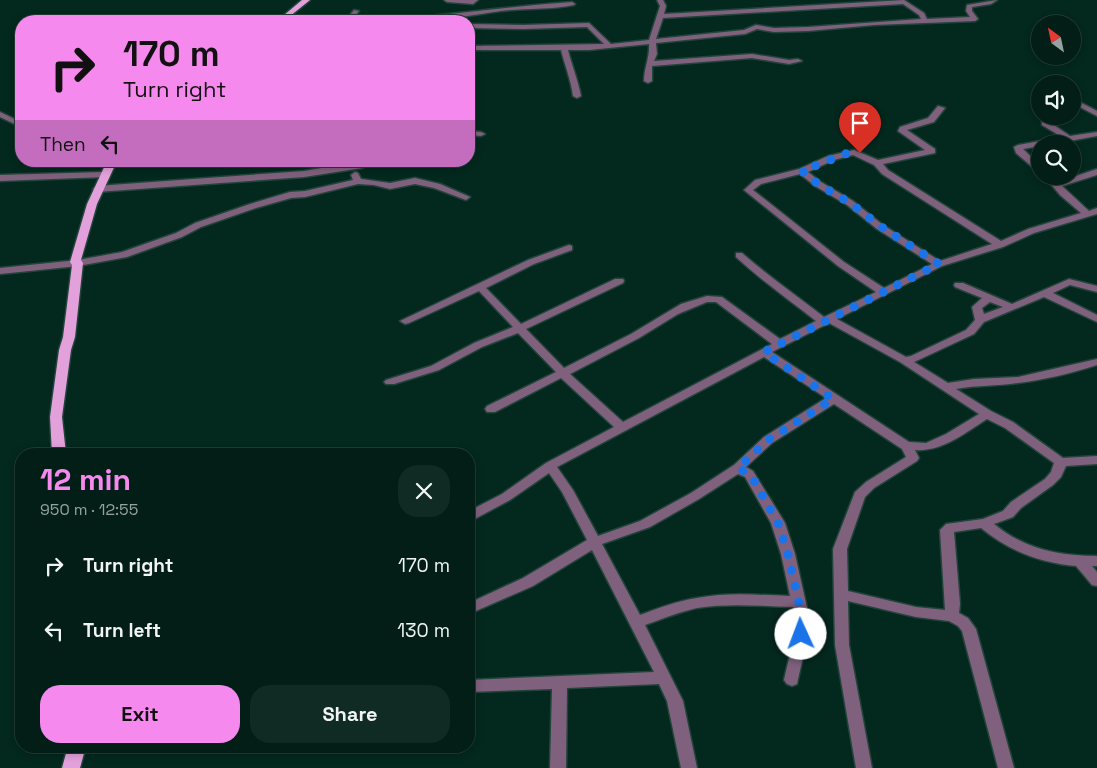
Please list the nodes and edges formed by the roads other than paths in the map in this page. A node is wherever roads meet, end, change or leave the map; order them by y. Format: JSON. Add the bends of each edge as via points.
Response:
{"nodes":[{"id":1,"x":306,"y":0,"type":"edge"},
{"id":2,"x":447,"y":0,"type":"edge"},
{"id":3,"x":475,"y":0,"type":"edge"},
{"id":4,"x":660,"y":0,"type":"edge"},
{"id":5,"x":994,"y":0,"type":"edge"},
{"id":6,"x":572,"y":4,"type":"dead end"},
{"id":7,"x":356,"y":11,"type":"dead end"},
{"id":8,"x":287,"y":15,"type":"edge"},
{"id":9,"x":353,"y":15,"type":"edge"},
{"id":10,"x":466,"y":15,"type":"edge"},
{"id":11,"x":661,"y":16,"type":"junction"},
{"id":12,"x":925,"y":21,"type":"junction"},
{"id":13,"x":475,"y":26,"type":"edge"},
{"id":14,"x":652,"y":42,"type":"junction"},
{"id":15,"x":609,"y":46,"type":"junction"},
{"id":16,"x":475,"y":48,"type":"edge"},
{"id":17,"x":564,"y":48,"type":"junction"},
{"id":18,"x":798,"y":61,"type":"dead end"},
{"id":19,"x":649,"y":64,"type":"junction"},
{"id":20,"x":648,"y":81,"type":"dead end"},
{"id":21,"x":577,"y":96,"type":"dead end"},
{"id":22,"x":0,"y":105,"type":"edge"},
{"id":23,"x":1081,"y":105,"type":"edge"},
{"id":24,"x":941,"y":108,"type":"dead end"},
{"id":25,"x":0,"y":110,"type":"edge"},
{"id":26,"x":0,"y":114,"type":"edge"},
{"id":27,"x":1097,"y":114,"type":"edge"},
{"id":28,"x":15,"y":122,"type":"edge"},
{"id":29,"x":1048,"y":125,"type":"edge"},
{"id":30,"x":475,"y":134,"type":"edge"},
{"id":31,"x":481,"y":134,"type":"dead end"},
{"id":32,"x":1097,"y":134,"type":"edge"},
{"id":33,"x":1063,"y":135,"type":"edge"},
{"id":34,"x":1081,"y":136,"type":"edge"},
{"id":35,"x":1031,"y":145,"type":"edge"},
{"id":36,"x":1031,"y":161,"type":"edge"},
{"id":37,"x":877,"y":163,"type":"junction"},
{"id":38,"x":108,"y":167,"type":"edge"},
{"id":39,"x":347,"y":167,"type":"edge"},
{"id":40,"x":353,"y":167,"type":"edge"},
{"id":41,"x":802,"y":171,"type":"junction"},
{"id":42,"x":1097,"y":172,"type":"edge"},
{"id":43,"x":102,"y":175,"type":"junction"},
{"id":44,"x":1081,"y":177,"type":"edge"},
{"id":45,"x":0,"y":178,"type":"edge"},
{"id":46,"x":358,"y":181,"type":"junction"},
{"id":47,"x":1056,"y":185,"type":"edge"},
{"id":48,"x":97,"y":189,"type":"junction"},
{"id":49,"x":466,"y":196,"type":"dead end"},
{"id":50,"x":1091,"y":212,"type":"edge"},
{"id":51,"x":1000,"y":245,"type":"junction"},
{"id":52,"x":569,"y":248,"type":"dead end"},
{"id":53,"x":739,"y":255,"type":"dead end"},
{"id":54,"x":76,"y":263,"type":"junction"},
{"id":55,"x":939,"y":264,"type":"junction"},
{"id":56,"x":0,"y":271,"type":"edge"},
{"id":57,"x":619,"y":280,"type":"dead end"},
{"id":58,"x":959,"y":285,"type":"dead end"},
{"id":59,"x":480,"y":287,"type":"junction"},
{"id":60,"x":1097,"y":289,"type":"edge"},
{"id":61,"x":883,"y":292,"type":"junction"},
{"id":62,"x":1044,"y":293,"type":"junction"},
{"id":63,"x":988,"y":299,"type":"junction"},
{"id":64,"x":1011,"y":307,"type":"junction"},
{"id":65,"x":1097,"y":319,"type":"edge"},
{"id":66,"x":405,"y":320,"type":"dead end"},
{"id":67,"x":826,"y":320,"type":"junction"},
{"id":68,"x":980,"y":320,"type":"junction"},
{"id":69,"x":520,"y":328,"type":"junction"},
{"id":70,"x":779,"y":344,"type":"junction"},
{"id":71,"x":764,"y":352,"type":"junction"},
{"id":72,"x":904,"y":360,"type":"junction"},
{"id":73,"x":1097,"y":362,"type":"edge"},
{"id":74,"x":562,"y":373,"type":"junction"},
{"id":75,"x":390,"y":382,"type":"dead end"},
{"id":76,"x":946,"y":387,"type":"junction"},
{"id":77,"x":833,"y":399,"type":"junction"},
{"id":78,"x":491,"y":409,"type":"dead end"},
{"id":79,"x":987,"y":414,"type":"junction"},
{"id":80,"x":622,"y":428,"type":"junction"},
{"id":81,"x":906,"y":446,"type":"junction"},
{"id":82,"x":59,"y":448,"type":"edge"},
{"id":83,"x":1097,"y":460,"type":"edge"},
{"id":84,"x":1061,"y":462,"type":"junction"},
{"id":85,"x":550,"y":466,"type":"junction"},
{"id":86,"x":738,"y":468,"type":"junction"},
{"id":87,"x":475,"y":514,"type":"edge"},
{"id":88,"x":984,"y":523,"type":"junction"},
{"id":89,"x":594,"y":542,"type":"junction"},
{"id":90,"x":1081,"y":562,"type":"junction"},
{"id":91,"x":1097,"y":562,"type":"edge"},
{"id":92,"x":1097,"y":581,"type":"edge"},
{"id":93,"x":840,"y":594,"type":"junction"},
{"id":94,"x":798,"y":602,"type":"junction"},
{"id":95,"x":475,"y":606,"type":"edge"},
{"id":96,"x":951,"y":616,"type":"junction"},
{"id":97,"x":637,"y":622,"type":"junction"},
{"id":98,"x":662,"y":678,"type":"junction"},
{"id":99,"x":792,"y":680,"type":"dead end"},
{"id":100,"x":560,"y":683,"type":"junction"},
{"id":101,"x":475,"y":686,"type":"edge"},
{"id":102,"x":76,"y":753,"type":"edge"},
{"id":103,"x":71,"y":768,"type":"edge"},
{"id":104,"x":558,"y":768,"type":"edge"},
{"id":105,"x":689,"y":768,"type":"edge"},
{"id":106,"x":864,"y":768,"type":"edge"},
{"id":107,"x":1006,"y":768,"type":"edge"}],
"edges":[{"from":1,"to":8,"type":"main road"},
{"from":2,"to":3,"type":"street","via":[[465,3]]},
{"from":4,"to":11,"type":"street","via":[[663,6]]},
{"from":5,"to":12,"type":"street","via":[[969,6],[975,19]]},
{"from":6,"to":10,"type":"street"},
{"from":7,"to":9,"type":"street"},
{"from":11,"to":12,"type":"street","via":[[904,2],[922,14]]},
{"from":11,"to":14,"type":"street"},
{"from":12,"to":14,"type":"street","via":[[808,29],[756,27],[745,32]]},
{"from":13,"to":15,"type":"street","via":[[589,24]]},
{"from":14,"to":15,"type":"street"},
{"from":14,"to":19,"type":"street","via":[[653,54]]},
{"from":15,"to":17,"type":"street"},
{"from":16,"to":17,"type":"street"},
{"from":17,"to":21,"type":"street"},
{"from":18,"to":19,"type":"street","via":[[752,56]]},
{"from":19,"to":20,"type":"street"},
{"from":22,"to":25,"type":"street"},
{"from":23,"to":27,"type":"street"},
{"from":24,"to":37,"type":"street","via":[[926,123],[902,131],[932,151]]},
{"from":26,"to":28,"type":"street"},
{"from":29,"to":33,"type":"street"},
{"from":30,"to":31,"type":"street"},
{"from":32,"to":34,"type":"street"},
{"from":35,"to":36,"type":"street","via":[[1018,147]]},
{"from":37,"to":41,"type":"street","via":[[854,152]]},
{"from":37,"to":51,"type":"street","via":[[885,172]]},
{"from":38,"to":43,"type":"main road"},
{"from":39,"to":48,"type":"street","via":[[304,174]]},
{"from":40,"to":46,"type":"street"},
{"from":41,"to":55,"type":"street"},
{"from":41,"to":61,"type":"street","via":[[758,182],[748,190],[841,264]]},
{"from":42,"to":44,"type":"street"},
{"from":43,"to":45,"type":"street"},
{"from":43,"to":48,"type":"main road"},
{"from":46,"to":49,"type":"street","via":[[390,186],[415,181]]},
{"from":46,"to":54,"type":"street","via":[[290,195],[198,224],[179,235],[124,255]]},
{"from":47,"to":50,"type":"street"},
{"from":48,"to":54,"type":"main road"},
{"from":50,"to":51,"type":"street","via":[[1031,231]]},
{"from":51,"to":55,"type":"street"},
{"from":52,"to":59,"type":"street"},
{"from":53,"to":67,"type":"street","via":[[816,318]]},
{"from":54,"to":56,"type":"street"},
{"from":54,"to":82,"type":"main road","via":[[56,417]]},
{"from":55,"to":61,"type":"street"},
{"from":57,"to":69,"type":"street"},
{"from":58,"to":63,"type":"street"},
{"from":59,"to":66,"type":"street"},
{"from":59,"to":69,"type":"street"},
{"from":60,"to":62,"type":"street","via":[[1069,282]]},
{"from":61,"to":67,"type":"street"},
{"from":62,"to":64,"type":"street"},
{"from":62,"to":65,"type":"street"},
{"from":63,"to":64,"type":"street"},
{"from":63,"to":68,"type":"street","via":[[978,307]]},
{"from":64,"to":68,"type":"street"},
{"from":67,"to":70,"type":"street"},
{"from":67,"to":72,"type":"street"},
{"from":68,"to":72,"type":"street","via":[[970,332],[913,359]]},
{"from":69,"to":74,"type":"street"},
{"from":69,"to":75,"type":"street","via":[[478,345],[435,368]]},
{"from":70,"to":71,"type":"street"},
{"from":70,"to":74,"type":"street","via":[[718,299],[712,298],[666,315],[637,335]]},
{"from":71,"to":77,"type":"street"},
{"from":71,"to":80,"type":"street"},
{"from":72,"to":76,"type":"street"},
{"from":73,"to":76,"type":"street","via":[[1018,380]]},
{"from":74,"to":78,"type":"street"},
{"from":74,"to":80,"type":"street"},
{"from":76,"to":79,"type":"street"},
{"from":77,"to":81,"type":"street"},
{"from":77,"to":86,"type":"street","via":[[768,440]]},
{"from":79,"to":81,"type":"street","via":[[950,437],[927,446]]},
{"from":79,"to":84,"type":"street","via":[[1009,425]]},
{"from":80,"to":85,"type":"street"},
{"from":81,"to":93,"type":"street","via":[[913,458],[859,495],[840,549]]},
{"from":83,"to":84,"type":"street"},
{"from":84,"to":88,"type":"street","via":[[1057,474],[1049,482],[1008,514]]},
{"from":85,"to":87,"type":"street","via":[[506,497]]},
{"from":85,"to":89,"type":"street","via":[[567,490]]},
{"from":86,"to":89,"type":"street","via":[[645,524]]},
{"from":86,"to":94,"type":"street","via":[[755,482],[778,523]]},
{"from":88,"to":90,"type":"street","via":[[998,536],[1040,555]]},
{"from":88,"to":96,"type":"street","via":[[947,530],[953,604]]},
{"from":89,"to":95,"type":"street","via":[[528,582]]},
{"from":89,"to":97,"type":"street"},
{"from":90,"to":91,"type":"street"},
{"from":90,"to":92,"type":"street"},
{"from":93,"to":96,"type":"street","via":[[916,612]]},
{"from":93,"to":106,"type":"street","via":[[842,645]]},
{"from":94,"to":97,"type":"street","via":[[698,603]]},
{"from":94,"to":99,"type":"street","via":[[802,617],[801,634]]},
{"from":96,"to":107,"type":"street","via":[[970,629]]},
{"from":97,"to":98,"type":"street"},
{"from":98,"to":100,"type":"street"},
{"from":98,"to":105,"type":"street","via":[[674,701]]},
{"from":100,"to":101,"type":"street"},
{"from":100,"to":104,"type":"street"},
{"from":102,"to":103,"type":"main road"}]}
